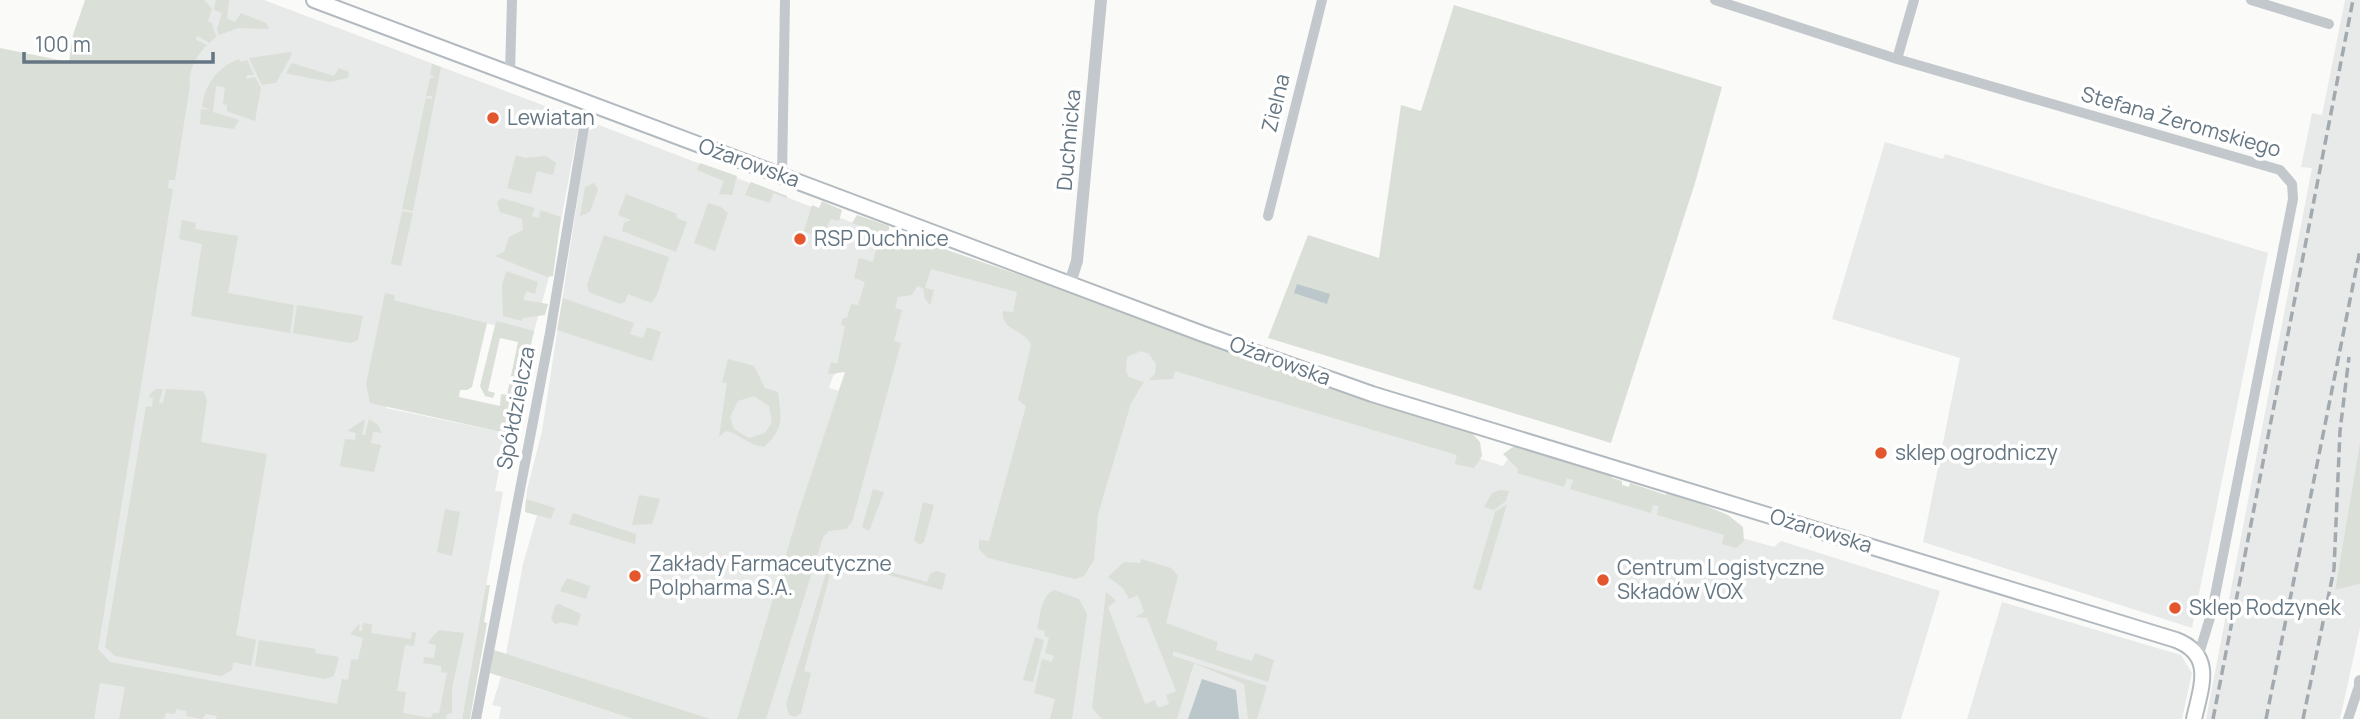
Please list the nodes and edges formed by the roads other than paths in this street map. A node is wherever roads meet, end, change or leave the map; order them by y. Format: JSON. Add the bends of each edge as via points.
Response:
{"nodes":[{"id":1,"x":314,"y":0,"type":"edge"},
{"id":2,"x":512,"y":0,"type":"edge"},
{"id":3,"x":785,"y":0,"type":"edge"},
{"id":4,"x":1101,"y":0,"type":"edge"},
{"id":5,"x":1322,"y":0,"type":"edge"},
{"id":6,"x":1715,"y":0,"type":"edge"},
{"id":7,"x":1914,"y":0,"type":"edge"},
{"id":8,"x":2250,"y":0,"type":"edge"},
{"id":9,"x":2329,"y":24,"type":"dead end"},
{"id":10,"x":1897,"y":59,"type":"junction"},
{"id":11,"x":510,"y":73,"type":"junction"},
{"id":12,"x":588,"y":103,"type":"junction"},
{"id":13,"x":782,"y":176,"type":"junction"},
{"id":14,"x":1268,"y":216,"type":"dead end"},
{"id":15,"x":1070,"y":283,"type":"junction"},
{"id":16,"x":2199,"y":654,"type":"junction"},
{"id":17,"x":2359,"y":687,"type":"edge"},
{"id":18,"x":476,"y":719,"type":"edge"},
{"id":19,"x":2194,"y":719,"type":"edge"},
{"id":20,"x":2348,"y":719,"type":"edge"}],
"edges":[{"from":1,"to":11,"type":"main road","name":"Ożarowska"},
{"from":2,"to":11,"type":"street"},
{"from":3,"to":13,"type":"street"},
{"from":4,"to":15,"type":"street","name":"Duchnicka","via":[[1077,261]]},
{"from":5,"to":14,"type":"street","name":"Zielna"},
{"from":6,"to":10,"type":"street","name":"Stefana Żeromskiego"},
{"from":7,"to":10,"type":"street"},
{"from":8,"to":9,"type":"street"},
{"from":10,"to":16,"type":"street","name":"Stefana Żeromskiego","via":[[2280,170],[2292,184],[2293,199]]},
{"from":11,"to":12,"type":"main road","name":"Ożarowska"},
{"from":12,"to":13,"type":"main road","name":"Ożarowska"},
{"from":12,"to":18,"type":"street","name":"Spółdzielcza","via":[[550,333]]},
{"from":13,"to":15,"type":"main road","name":"Ożarowska"},
{"from":15,"to":16,"type":"main road","name":"Ożarowska","via":[[1372,394],[2176,640]]},
{"from":16,"to":19,"type":"main road","via":[[2203,669]]},
{"from":17,"to":20,"type":"street"}]}
